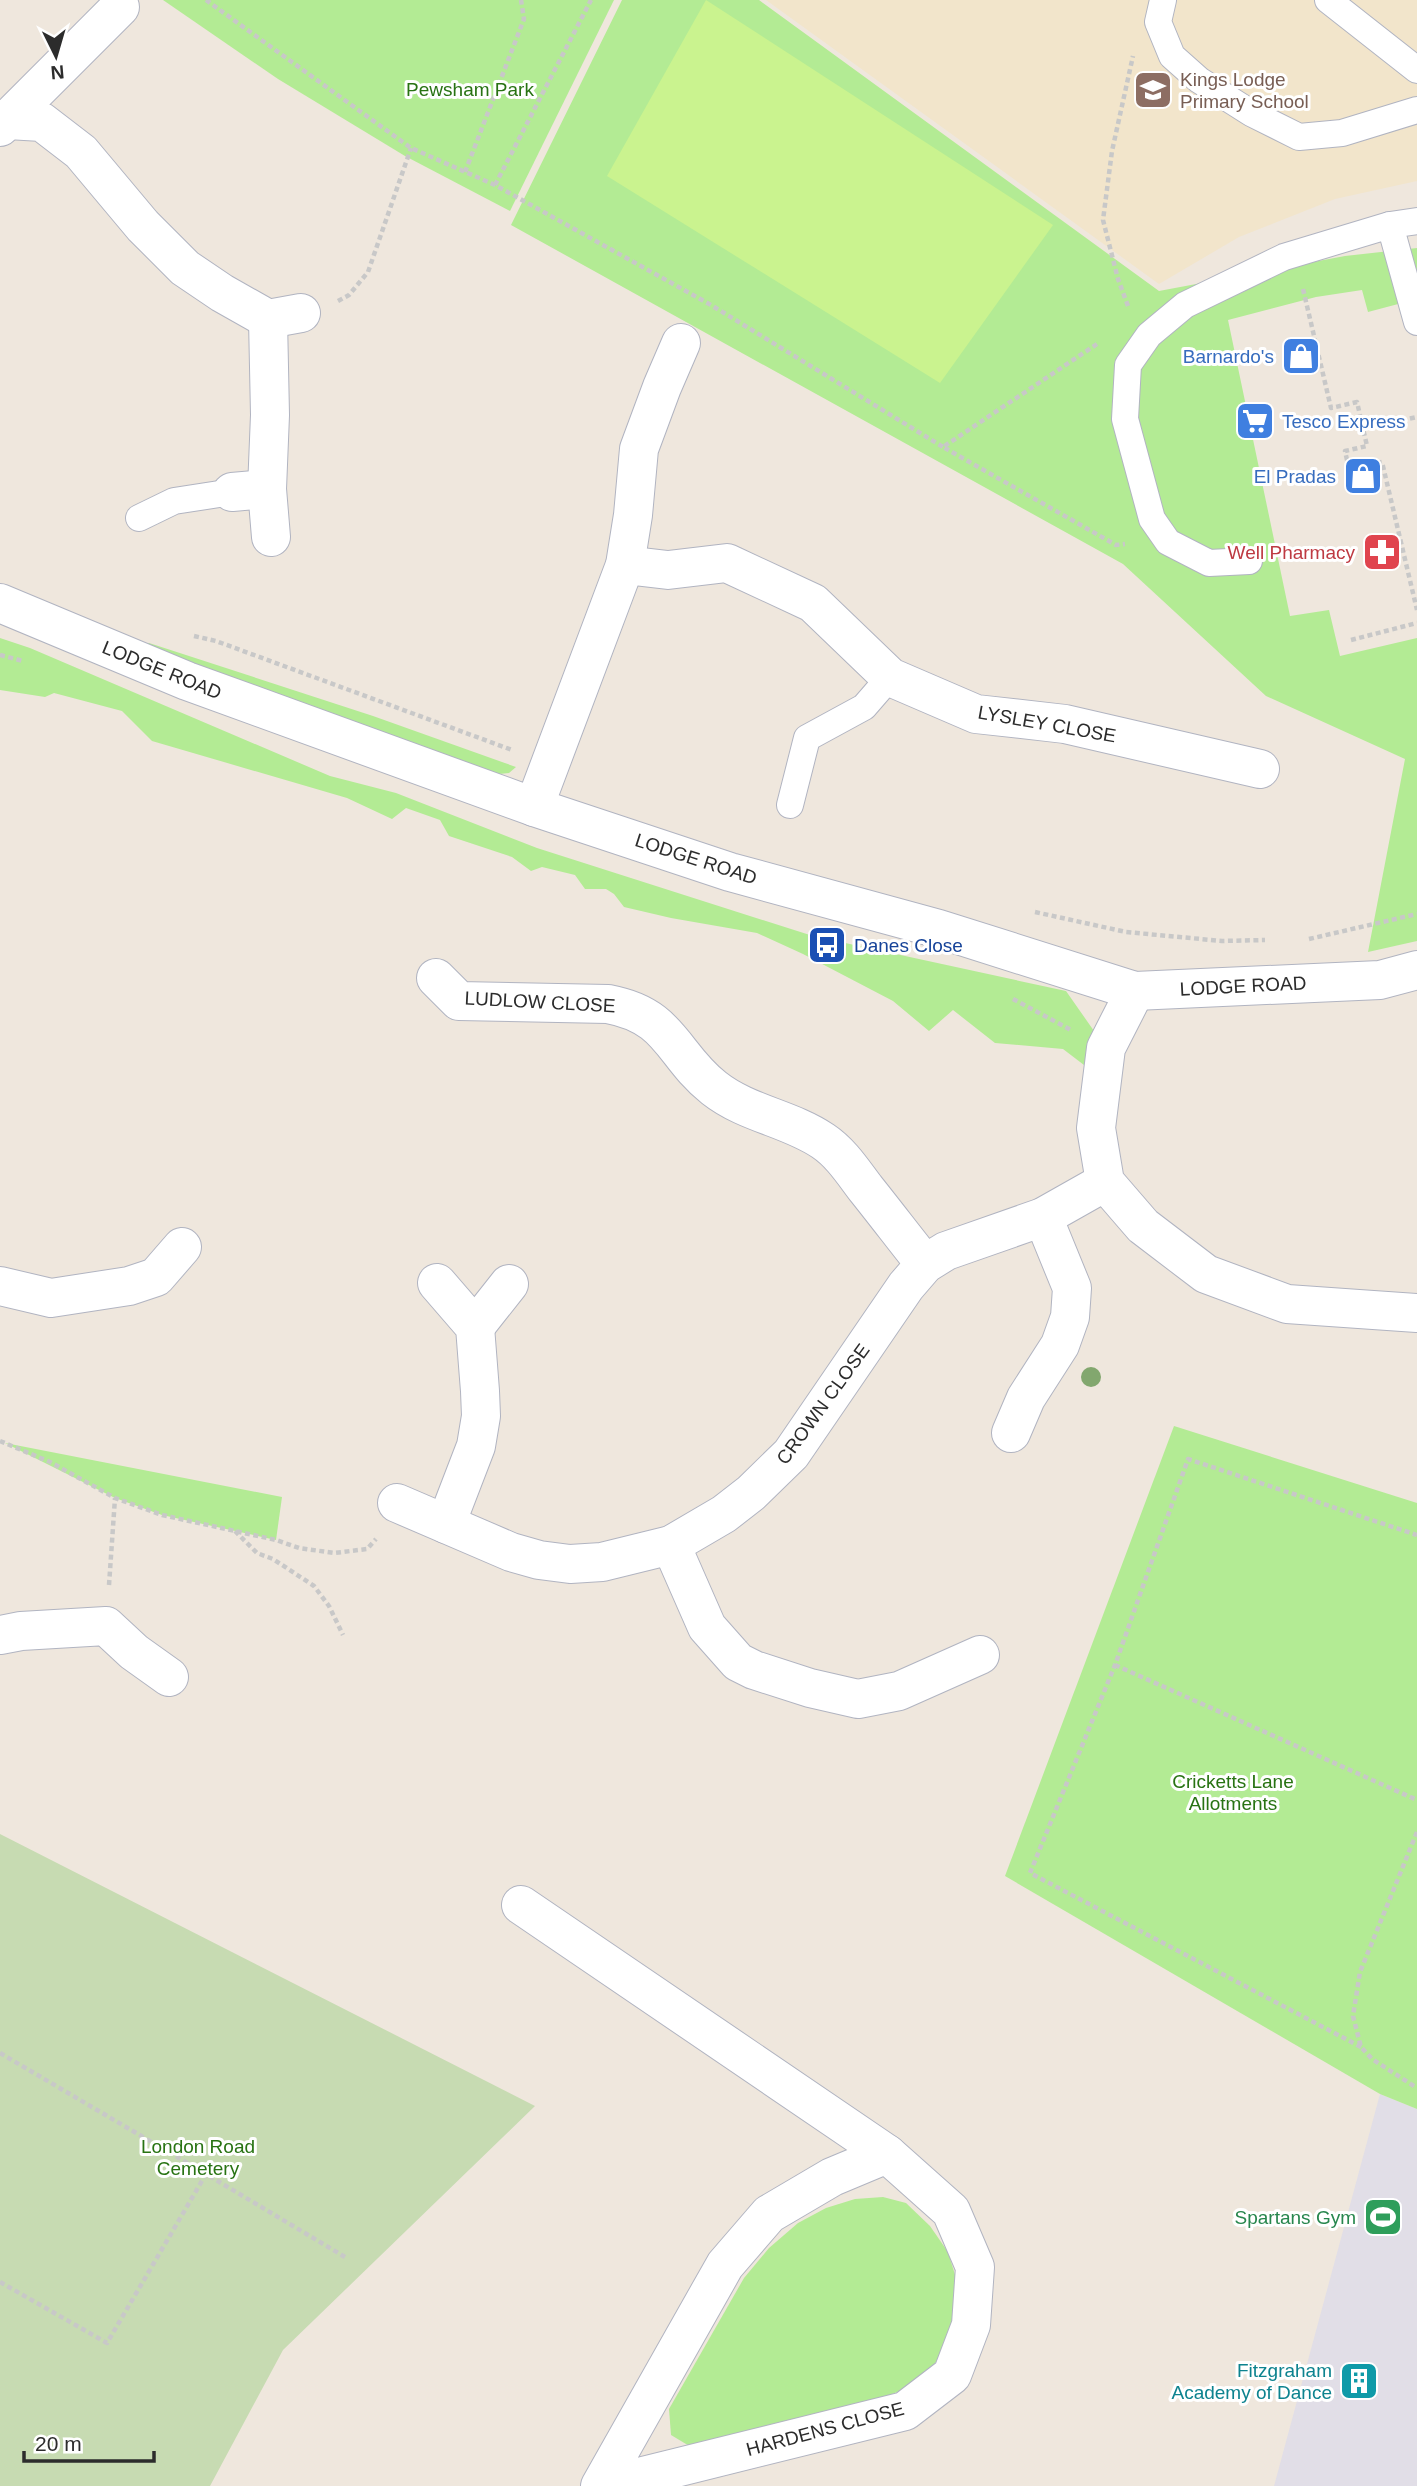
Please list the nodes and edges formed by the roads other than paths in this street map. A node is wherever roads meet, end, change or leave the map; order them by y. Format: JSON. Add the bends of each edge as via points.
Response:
{"nodes":[{"id":1,"x":1328,"y":0,"type":"edge"},
{"id":2,"x":120,"y":7,"type":"dead end"},
{"id":3,"x":1161,"y":11,"type":"edge"},
{"id":4,"x":1417,"y":70,"type":"edge"},
{"id":5,"x":1417,"y":110,"type":"edge"},
{"id":6,"x":3,"y":121,"type":"edge"},
{"id":7,"x":1417,"y":221,"type":"edge"},
{"id":8,"x":1390,"y":225,"type":"junction"},
{"id":9,"x":1417,"y":322,"type":"edge"},
{"id":10,"x":681,"y":343,"type":"dead end"},
{"id":11,"x":250,"y":490,"type":"junction"},
{"id":12,"x":139,"y":519,"type":"dead end"},
{"id":13,"x":271,"y":537,"type":"dead end"},
{"id":14,"x":1249,"y":561,"type":"dead end"},
{"id":15,"x":625,"y":565,"type":"junction"},
{"id":16,"x":0,"y":603,"type":"edge"},
{"id":17,"x":890,"y":677,"type":"junction"},
{"id":18,"x":1260,"y":769,"type":"dead end"},
{"id":19,"x":790,"y":805,"type":"dead end"},
{"id":20,"x":534,"y":807,"type":"junction"},
{"id":21,"x":1417,"y":970,"type":"edge"},
{"id":22,"x":1135,"y":991,"type":"junction"},
{"id":23,"x":448,"y":1000,"type":"dead end"},
{"id":24,"x":1105,"y":1182,"type":"junction"},
{"id":25,"x":1043,"y":1217,"type":"junction"},
{"id":26,"x":182,"y":1247,"type":"dead end"},
{"id":27,"x":925,"y":1264,"type":"junction"},
{"id":28,"x":437,"y":1283,"type":"dead end"},
{"id":29,"x":509,"y":1283,"type":"dead end"},
{"id":30,"x":0,"y":1286,"type":"edge"},
{"id":31,"x":1417,"y":1313,"type":"edge"},
{"id":32,"x":475,"y":1327,"type":"junction"},
{"id":33,"x":1011,"y":1433,"type":"dead end"},
{"id":34,"x":397,"y":1503,"type":"road end"},
{"id":35,"x":446,"y":1524,"type":"junction"},
{"id":36,"x":671,"y":1545,"type":"junction"},
{"id":37,"x":0,"y":1635,"type":"edge"},
{"id":38,"x":979,"y":1655,"type":"dead end"},
{"id":39,"x":169,"y":1677,"type":"dead end"},
{"id":40,"x":521,"y":1905,"type":"dead end"},
{"id":41,"x":887,"y":2154,"type":"junction"},
{"id":42,"x":601,"y":2486,"type":"edge"}],
"edges":[{"from":1,"to":4,"type":"lane"},
{"from":2,"to":6,"type":"street"},
{"from":3,"to":5,"type":"lane","via":[[1172,56],[1199,80],[1299,137],[1342,134]]},
{"from":6,"to":11,"type":"street","via":[[42,122],[81,152],[185,268],[222,293],[284,316],[270,415]]},
{"from":7,"to":8,"type":"lane"},
{"from":8,"to":9,"type":"lane"},
{"from":8,"to":14,"type":"lane","via":[[1284,257],[1185,305],[1149,335],[1128,365],[1125,419],[1152,519],[1168,542],[1209,563]]},
{"from":10,"to":15,"type":"street","via":[[639,449]]},
{"from":11,"to":12,"type":"lane","via":[[174,501]]},
{"from":11,"to":13,"type":"street"},
{"from":15,"to":17,"type":"street","name":"LYSLEY CLOSE","via":[[668,570],[727,563],[813,603]]},
{"from":15,"to":20,"type":"street"},
{"from":16,"to":20,"type":"street","name":"LODGE ROAD","via":[[187,681]]},
{"from":17,"to":18,"type":"street","name":"LYSLEY CLOSE","via":[[976,714],[1065,724]]},
{"from":17,"to":19,"type":"lane","via":[[864,707],[807,738]]},
{"from":20,"to":22,"type":"street","name":"LODGE ROAD","via":[[730,872],[939,929]]},
{"from":21,"to":22,"type":"street","name":"LODGE ROAD","via":[[1380,979]]},
{"from":22,"to":24,"type":"street","via":[[1106,1048],[1096,1128]]},
{"from":23,"to":27,"type":"street","name":"LUDLOW CLOSE","via":[[608,1004],[645,1017],[662,1028],[711,1086],[732,1101],[824,1142]]},
{"from":24,"to":25,"type":"street","name":"CROWN CLOSE"},
{"from":24,"to":31,"type":"street","via":[[1143,1226],[1206,1274],[1287,1304]]},
{"from":25,"to":27,"type":"street","name":"CROWN CLOSE","via":[[968,1242]]},
{"from":25,"to":33,"type":"street","via":[[1072,1288],[1070,1317],[1060,1345],[1026,1398]]},
{"from":26,"to":30,"type":"street","via":[[156,1277],[129,1286],[51,1298]]},
{"from":27,"to":36,"type":"street","name":"CROWN CLOSE","via":[[791,1454],[751,1493]]},
{"from":28,"to":32,"type":"street"},
{"from":29,"to":32,"type":"street"},
{"from":32,"to":35,"type":"street","via":[[481,1416],[476,1446]]},
{"from":34,"to":35,"type":"street","name":"CROWN CLOSE"},
{"from":35,"to":36,"type":"street","name":"CROWN CLOSE","via":[[512,1552],[570,1564],[602,1562]]},
{"from":36,"to":38,"type":"street","via":[[707,1628],[738,1662],[754,1670],[858,1699],[899,1691]]},
{"from":37,"to":39,"type":"street","via":[[106,1626]]},
{"from":40,"to":41,"type":"street","name":"HARDENS CLOSE"},
{"from":41,"to":42,"type":"street","name":"HARDENS CLOSE","via":[[832,2177],[769,2214],[725,2265]]},
{"from":41,"to":42,"type":"street","name":"HARDENS CLOSE","via":[[951,2211],[975,2267],[971,2325],[952,2375],[905,2411]]}]}
